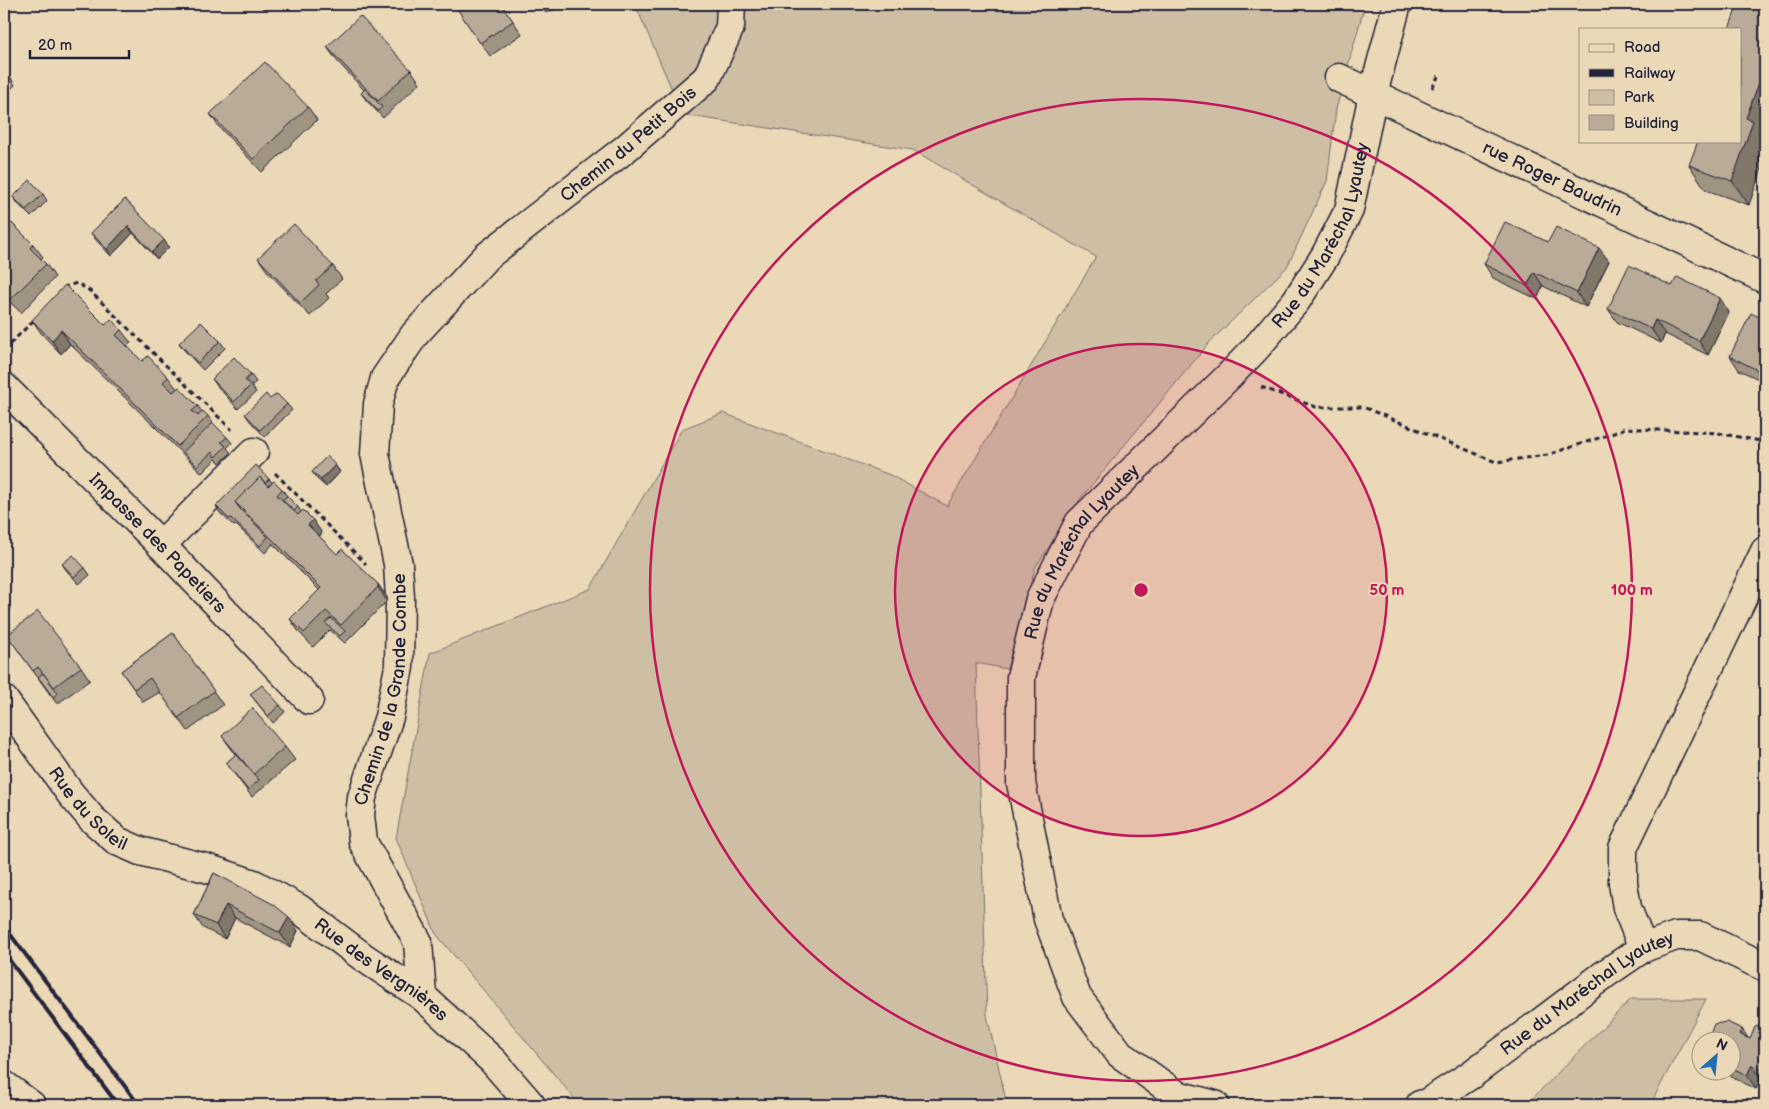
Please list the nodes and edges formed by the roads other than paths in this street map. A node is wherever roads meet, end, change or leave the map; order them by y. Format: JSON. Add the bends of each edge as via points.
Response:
{"nodes":[{"id":1,"x":731,"y":4,"type":"edge"},
{"id":2,"x":1397,"y":4,"type":"edge"},
{"id":3,"x":1339,"y":78,"type":"dead end"},
{"id":4,"x":1373,"y":94,"type":"junction"},
{"id":5,"x":486,"y":258,"type":"joint"},
{"id":6,"x":1765,"y":279,"type":"edge"},
{"id":7,"x":4,"y":387,"type":"edge"},
{"id":8,"x":254,"y":452,"type":"road end"},
{"id":9,"x":161,"y":545,"type":"junction"},
{"id":10,"x":1765,"y":551,"type":"edge"},
{"id":11,"x":4,"y":700,"type":"edge"},
{"id":12,"x":309,"y":700,"type":"dead end"},
{"id":13,"x":206,"y":868,"type":"joint"},
{"id":14,"x":1643,"y":948,"type":"junction"},
{"id":15,"x":1765,"y":967,"type":"edge"},
{"id":16,"x":422,"y":996,"type":"junction"},
{"id":17,"x":4,"y":1085,"type":"edge"},
{"id":18,"x":31,"y":1105,"type":"edge"},
{"id":19,"x":531,"y":1105,"type":"edge"},
{"id":20,"x":1215,"y":1105,"type":"edge"},
{"id":21,"x":1420,"y":1105,"type":"edge"}],
"edges":[{"from":1,"to":5,"type":"street","name":"Chemin du Petit Bois","via":[[730,27],[707,78],[625,149]]},
{"from":2,"to":4,"type":"street","name":"Rue du Maréchal Lyautey"},
{"from":3,"to":4,"type":"street","name":"rue Roger Baudrin"},
{"from":4,"to":6,"type":"street","name":"rue Roger Baudrin"},
{"from":4,"to":20,"type":"street","name":"Rue du Maréchal Lyautey","via":[[1349,210],[1325,256],[1296,301],[1229,376],[1079,523],[1040,599],[1020,677],[1021,783],[1048,919],[1077,997],[1120,1054],[1177,1095]]},
{"from":5,"to":16,"type":"street","name":"Chemin de la Grande Combe","via":[[414,334],[385,378],[378,404],[375,454],[398,564],[397,676],[389,718],[362,797],[360,815],[363,842],[418,942]]},
{"from":7,"to":9,"type":"street","name":"Impasse des Papetiers"},
{"from":8,"to":9,"type":"street"},
{"from":9,"to":12,"type":"street","name":"Impasse des Papetiers"},
{"from":10,"to":14,"type":"street","via":[[1623,848],[1627,908]]},
{"from":11,"to":13,"type":"street","name":"Rue du Soleil","via":[[70,793],[117,841],[140,852]]},
{"from":13,"to":16,"type":"street","name":"Rue des Vergnières","via":[[254,884],[298,908]]},
{"from":14,"to":15,"type":"street","name":"Rue du Maréchal Lyautey","via":[[1676,936],[1700,936]]},
{"from":14,"to":21,"type":"street","name":"Rue du Maréchal Lyautey","via":[[1472,1074]]},
{"from":16,"to":19,"type":"street","name":"Rue des Vergnières","via":[[493,1062]]},
{"from":17,"to":18,"type":"street"}]}
